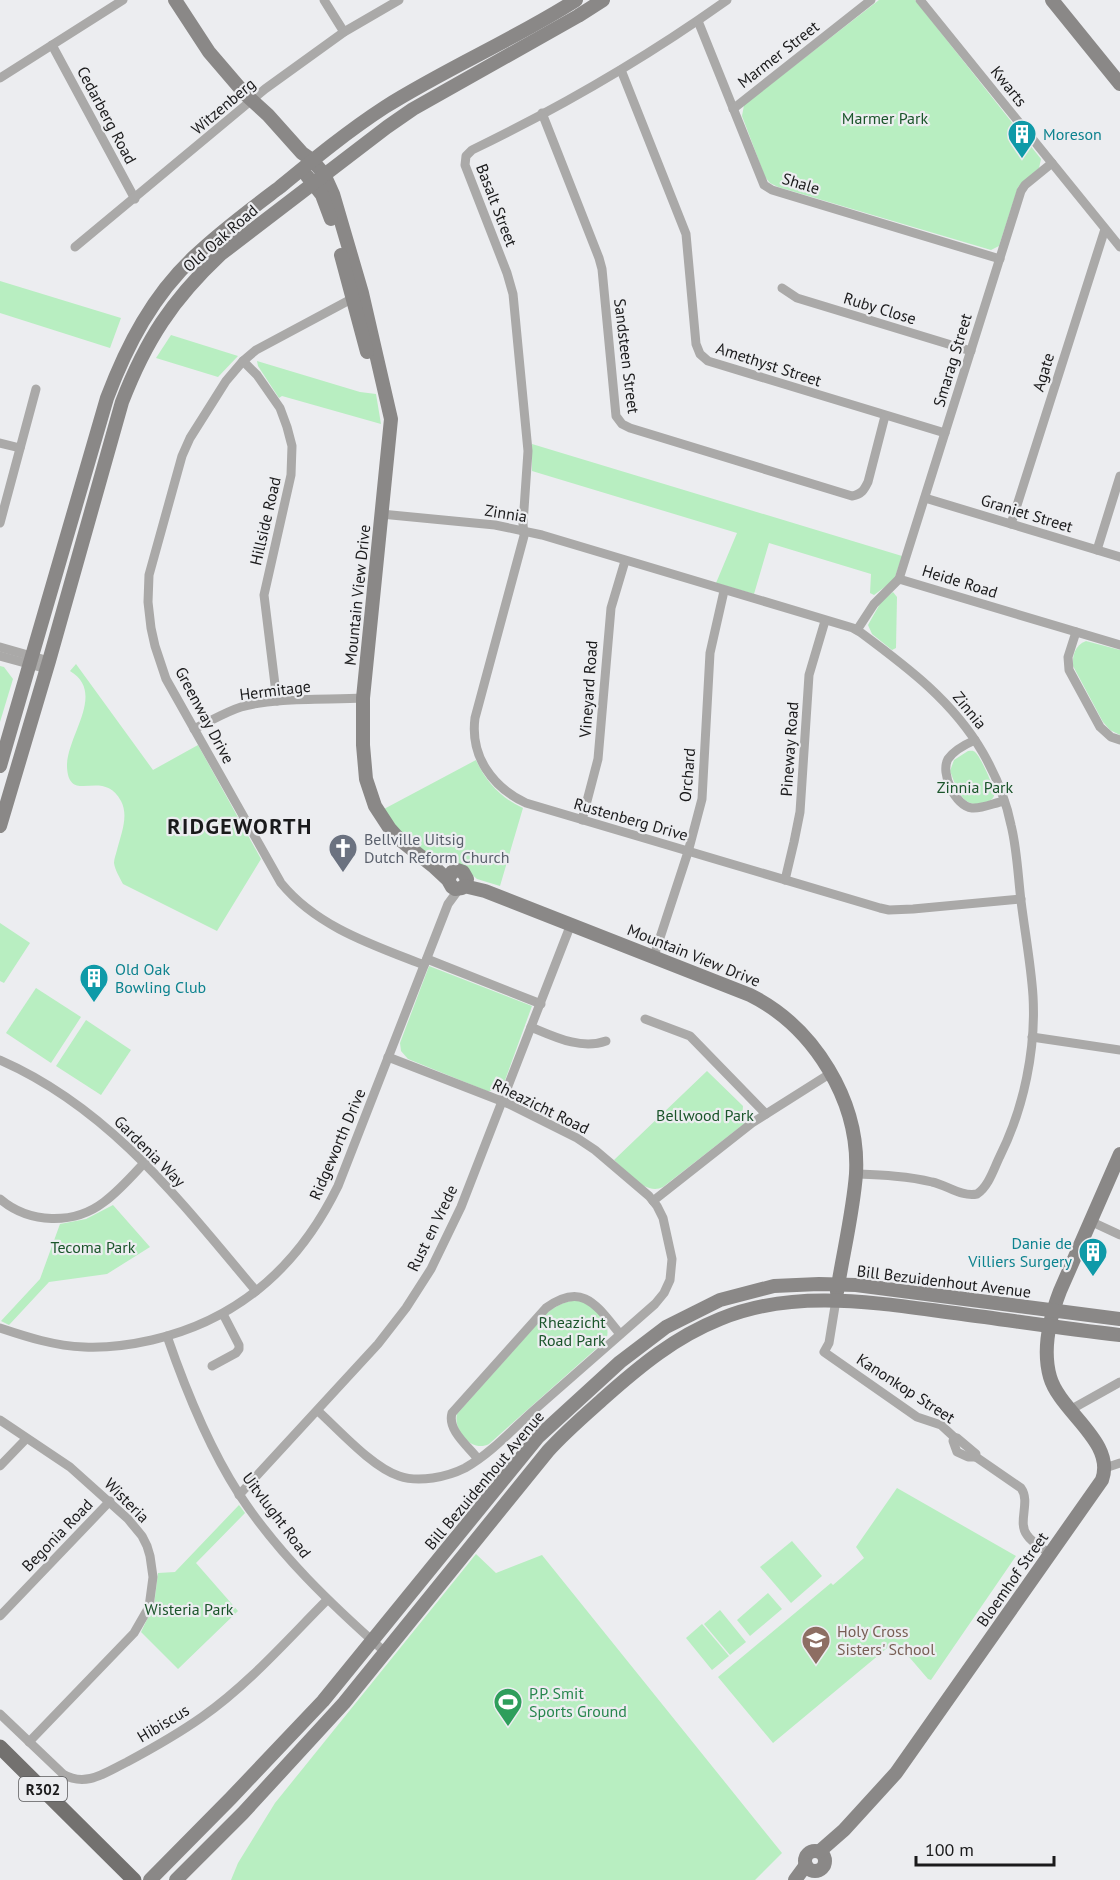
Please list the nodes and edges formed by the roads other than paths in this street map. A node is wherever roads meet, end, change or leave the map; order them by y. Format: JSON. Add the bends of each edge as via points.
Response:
{"nodes":[{"id":1,"x":123,"y":0,"type":"edge"},
{"id":2,"x":176,"y":0,"type":"edge"},
{"id":3,"x":324,"y":0,"type":"edge"},
{"id":4,"x":399,"y":0,"type":"edge"},
{"id":5,"x":576,"y":0,"type":"edge"},
{"id":6,"x":603,"y":0,"type":"edge"},
{"id":7,"x":727,"y":0,"type":"edge"},
{"id":8,"x":871,"y":0,"type":"edge"},
{"id":9,"x":920,"y":0,"type":"edge"},
{"id":10,"x":1058,"y":2,"type":"edge"},
{"id":11,"x":698,"y":21,"type":"junction"},
{"id":12,"x":344,"y":32,"type":"junction"},
{"id":13,"x":52,"y":45,"type":"junction"},
{"id":14,"x":621,"y":70,"type":"junction"},
{"id":15,"x":0,"y":78,"type":"edge"},
{"id":16,"x":1120,"y":84,"type":"edge"},
{"id":17,"x":252,"y":100,"type":"junction"},
{"id":18,"x":733,"y":109,"type":"junction"},
{"id":19,"x":542,"y":114,"type":"junction"},
{"id":20,"x":305,"y":160,"type":"junction"},
{"id":21,"x":1052,"y":163,"type":"junction"},
{"id":22,"x":324,"y":174,"type":"junction"},
{"id":23,"x":312,"y":183,"type":"junction"},
{"id":24,"x":135,"y":199,"type":"junction"},
{"id":25,"x":1105,"y":229,"type":"junction"},
{"id":26,"x":75,"y":247,"type":"dead end"},
{"id":27,"x":1120,"y":247,"type":"edge"},
{"id":28,"x":1000,"y":259,"type":"junction"},
{"id":29,"x":782,"y":288,"type":"dead end"},
{"id":30,"x":357,"y":296,"type":"junction"},
{"id":31,"x":971,"y":351,"type":"junction"},
{"id":32,"x":243,"y":361,"type":"junction"},
{"id":33,"x":36,"y":389,"type":"dead end"},
{"id":34,"x":885,"y":416,"type":"junction"},
{"id":35,"x":945,"y":434,"type":"junction"},
{"id":36,"x":0,"y":442,"type":"edge"},
{"id":37,"x":20,"y":448,"type":"junction"},
{"id":38,"x":1120,"y":476,"type":"edge"},
{"id":39,"x":925,"y":498,"type":"junction"},
{"id":40,"x":381,"y":514,"type":"junction"},
{"id":41,"x":0,"y":523,"type":"edge"},
{"id":42,"x":1011,"y":524,"type":"junction"},
{"id":43,"x":523,"y":530,"type":"junction"},
{"id":44,"x":1097,"y":550,"type":"junction"},
{"id":45,"x":1120,"y":556,"type":"edge"},
{"id":46,"x":625,"y":561,"type":"junction"},
{"id":47,"x":899,"y":579,"type":"junction"},
{"id":48,"x":724,"y":591,"type":"junction"},
{"id":49,"x":825,"y":621,"type":"junction"},
{"id":50,"x":857,"y":630,"type":"junction"},
{"id":51,"x":1076,"y":632,"type":"junction"},
{"id":52,"x":1120,"y":645,"type":"edge"},
{"id":53,"x":0,"y":647,"type":"edge"},
{"id":54,"x":0,"y":656,"type":"edge"},
{"id":55,"x":31,"y":660,"type":"junction"},
{"id":56,"x":48,"y":665,"type":"junction"},
{"id":57,"x":363,"y":698,"type":"junction"},
{"id":58,"x":277,"y":701,"type":"junction"},
{"id":59,"x":194,"y":729,"type":"junction"},
{"id":60,"x":975,"y":740,"type":"junction"},
{"id":61,"x":1120,"y":740,"type":"edge"},
{"id":62,"x":0,"y":766,"type":"edge"},
{"id":63,"x":1004,"y":801,"type":"junction"},
{"id":64,"x":582,"y":820,"type":"junction"},
{"id":65,"x":0,"y":826,"type":"edge"},
{"id":66,"x":688,"y":852,"type":"junction"},
{"id":67,"x":785,"y":879,"type":"junction"},
{"id":68,"x":457,"y":881,"type":"junction"},
{"id":69,"x":1021,"y":899,"type":"junction"},
{"id":70,"x":571,"y":924,"type":"junction"},
{"id":71,"x":654,"y":956,"type":"junction"},
{"id":72,"x":425,"y":962,"type":"junction"},
{"id":73,"x":541,"y":1004,"type":"junction"},
{"id":74,"x":645,"y":1019,"type":"dead end"},
{"id":75,"x":531,"y":1028,"type":"junction"},
{"id":76,"x":1032,"y":1036,"type":"junction"},
{"id":77,"x":606,"y":1041,"type":"dead end"},
{"id":78,"x":1120,"y":1050,"type":"edge"},
{"id":79,"x":388,"y":1057,"type":"junction"},
{"id":80,"x":0,"y":1060,"type":"edge"},
{"id":81,"x":831,"y":1073,"type":"junction"},
{"id":82,"x":502,"y":1102,"type":"junction"},
{"id":83,"x":766,"y":1113,"type":"junction"},
{"id":84,"x":1120,"y":1155,"type":"edge"},
{"id":85,"x":145,"y":1162,"type":"junction"},
{"id":86,"x":856,"y":1174,"type":"junction"},
{"id":87,"x":0,"y":1198,"type":"edge"},
{"id":88,"x":653,"y":1201,"type":"junction"},
{"id":89,"x":1090,"y":1221,"type":"junction"},
{"id":90,"x":1120,"y":1235,"type":"edge"},
{"id":91,"x":838,"y":1284,"type":"junction"},
{"id":92,"x":256,"y":1291,"type":"junction"},
{"id":93,"x":836,"y":1300,"type":"junction"},
{"id":94,"x":1052,"y":1311,"type":"junction"},
{"id":95,"x":223,"y":1314,"type":"junction"},
{"id":96,"x":1120,"y":1319,"type":"edge"},
{"id":97,"x":1049,"y":1326,"type":"junction"},
{"id":98,"x":0,"y":1328,"type":"edge"},
{"id":99,"x":620,"y":1334,"type":"junction"},
{"id":100,"x":1120,"y":1335,"type":"edge"},
{"id":101,"x":167,"y":1336,"type":"junction"},
{"id":102,"x":212,"y":1366,"type":"dead end"},
{"id":103,"x":1120,"y":1382,"type":"edge"},
{"id":104,"x":1070,"y":1410,"type":"junction"},
{"id":105,"x":318,"y":1411,"type":"junction"},
{"id":106,"x":0,"y":1420,"type":"edge"},
{"id":107,"x":26,"y":1439,"type":"junction"},
{"id":108,"x":478,"y":1459,"type":"junction"},
{"id":109,"x":1120,"y":1463,"type":"edge"},
{"id":110,"x":0,"y":1466,"type":"edge"},
{"id":111,"x":1105,"y":1468,"type":"junction"},
{"id":112,"x":240,"y":1495,"type":"junction"},
{"id":113,"x":110,"y":1501,"type":"junction"},
{"id":114,"x":1050,"y":1554,"type":"junction"},
{"id":115,"x":327,"y":1600,"type":"junction"},
{"id":116,"x":0,"y":1616,"type":"edge"},
{"id":117,"x":373,"y":1641,"type":"junction"},
{"id":118,"x":385,"y":1652,"type":"junction"},
{"id":119,"x":0,"y":1714,"type":"edge"},
{"id":120,"x":29,"y":1742,"type":"junction"},
{"id":121,"x":0,"y":1747,"type":"edge"},
{"id":122,"x":809,"y":1868,"type":"junction"},
{"id":123,"x":134,"y":1880,"type":"edge"},
{"id":124,"x":150,"y":1880,"type":"edge"},
{"id":125,"x":176,"y":1880,"type":"edge"},
{"id":126,"x":795,"y":1880,"type":"edge"},
{"id":127,"x":799,"y":1880,"type":"edge"}],
"edges":[{"from":1,"to":13,"type":"street"},
{"from":2,"to":17,"type":"main road","name":"Mountain View Drive","via":[[209,52]]},
{"from":3,"to":12,"type":"street"},
{"from":4,"to":12,"type":"street","name":"Witzenberg"},
{"from":5,"to":20,"type":"main road","name":"Old Oak Road","via":[[386,106]]},
{"from":6,"to":22,"type":"main road","name":"Old Oak Road","via":[[413,110]]},
{"from":7,"to":11,"type":"street","name":"Basalt Street"},
{"from":8,"to":18,"type":"street","name":"Marmer Street"},
{"from":9,"to":21,"type":"street","name":"Kwarts"},
{"from":10,"to":16,"type":"main road"},
{"from":11,"to":14,"type":"street","name":"Basalt Street"},
{"from":11,"to":18,"type":"street","name":"Shale"},
{"from":12,"to":17,"type":"street","name":"Witzenberg"},
{"from":13,"to":15,"type":"street"},
{"from":13,"to":24,"type":"street","name":"Cedarberg Road"},
{"from":14,"to":19,"type":"street","name":"Basalt Street"},
{"from":14,"to":34,"type":"street","name":"Amethyst Street","via":[[686,234],[700,354],[708,361]]},
{"from":17,"to":20,"type":"main road","name":"Mountain View Drive"},
{"from":17,"to":24,"type":"street","name":"Witzenberg"},
{"from":18,"to":28,"type":"street","name":"Shale","via":[[762,182],[768,188]]},
{"from":19,"to":34,"type":"street","name":"Sandsteen Street","via":[[602,269],[616,416],[622,424],[852,496],[865,489],[868,482]]},
{"from":19,"to":43,"type":"street","name":"Basalt Street","via":[[470,151],[465,162],[513,294],[528,451]]},
{"from":20,"to":22,"type":"main road","name":"Mountain View Drive"},
{"from":20,"to":23,"type":"main road","name":"Mountain View Drive"},
{"from":20,"to":55,"type":"main road","name":"Old Oak Road","via":[[193,257],[161,294],[132,339],[107,398]]},
{"from":21,"to":25,"type":"street","name":"Kwarts"},
{"from":21,"to":28,"type":"street","name":"Smarag Street","via":[[1023,188]]},
{"from":22,"to":23,"type":"main road","name":"Old Oak Road"},
{"from":22,"to":30,"type":"main road","name":"Mountain View Drive","via":[[333,194]]},
{"from":23,"to":30,"type":"main road","name":"Mountain View Drive","via":[[327,205]]},
{"from":23,"to":56,"type":"main road","name":"Old Oak Road","via":[[200,274],[166,315],[135,368]]},
{"from":24,"to":26,"type":"street","name":"Witzenberg"},
{"from":25,"to":27,"type":"street","name":"Kwarts"},
{"from":25,"to":42,"type":"street","name":"Agate"},
{"from":28,"to":31,"type":"street","name":"Smarag Street"},
{"from":29,"to":31,"type":"street","name":"Ruby Close","via":[[797,298]]},
{"from":30,"to":32,"type":"street","name":"Greenway Drive","via":[[256,350]]},
{"from":30,"to":40,"type":"main road","name":"Mountain View Drive","via":[[388,445]]},
{"from":31,"to":35,"type":"street","name":"Smarag Street"},
{"from":32,"to":58,"type":"street","name":"Hillside Road","via":[[280,408],[292,446],[291,475],[264,595]]},
{"from":32,"to":59,"type":"street","name":"Greenway Drive","via":[[186,444],[148,575],[155,645],[166,678]]},
{"from":33,"to":37,"type":"street"},
{"from":34,"to":35,"type":"street","name":"Amethyst Street"},
{"from":35,"to":39,"type":"street","name":"Smarag Street"},
{"from":36,"to":37,"type":"street"},
{"from":37,"to":41,"type":"street"},
{"from":38,"to":44,"type":"street"},
{"from":39,"to":42,"type":"street","name":"Graniet Street"},
{"from":39,"to":47,"type":"street","name":"Smarag Street"},
{"from":40,"to":43,"type":"street","name":"Zinnia"},
{"from":40,"to":57,"type":"main road","name":"Mountain View Drive"},
{"from":42,"to":44,"type":"street","name":"Graniet Street"},
{"from":43,"to":46,"type":"street","name":"Zinnia"},
{"from":43,"to":64,"type":"street","name":"Rustenberg Drive","via":[[475,718],[476,746],[488,774],[509,794]]},
{"from":44,"to":45,"type":"street","name":"Graniet Street"},
{"from":46,"to":48,"type":"street","name":"Zinnia"},
{"from":46,"to":64,"type":"street","name":"Vineyard Road","via":[[611,608],[598,759]]},
{"from":47,"to":50,"type":"street","name":"Heide Road","via":[[874,604]]},
{"from":47,"to":51,"type":"street","name":"Heide Road"},
{"from":48,"to":49,"type":"street","name":"Zinnia"},
{"from":48,"to":66,"type":"street","name":"Orchard","via":[[710,653],[702,799]]},
{"from":49,"to":50,"type":"street","name":"Zinnia"},
{"from":49,"to":67,"type":"street","name":"Pineway Road","via":[[809,675],[800,812]]},
{"from":50,"to":60,"type":"street","name":"Zinnia","via":[[927,684]]},
{"from":51,"to":52,"type":"street","name":"Heide Road"},
{"from":51,"to":61,"type":"street","via":[[1068,657],[1069,670],[1100,727]]},
{"from":53,"to":55,"type":"street"},
{"from":54,"to":55,"type":"street"},
{"from":55,"to":56,"type":"street"},
{"from":55,"to":62,"type":"main road","name":"Old Oak Road"},
{"from":56,"to":65,"type":"main road","name":"Old Oak Road"},
{"from":57,"to":58,"type":"street","name":"Hermitage"},
{"from":57,"to":68,"type":"main road","name":"Mountain View Drive","via":[[364,763],[375,806],[399,839]]},
{"from":58,"to":59,"type":"street","name":"Hermitage","via":[[238,708]]},
{"from":59,"to":72,"type":"street","name":"Greenway Drive","via":[[266,860],[292,896],[346,934]]},
{"from":60,"to":63,"type":"street","name":"Zinnia"},
{"from":60,"to":63,"type":"street","via":[[947,762],[946,773],[956,798],[963,805],[976,808]]},
{"from":63,"to":69,"type":"street","name":"Zinnia","via":[[1012,827]]},
{"from":64,"to":66,"type":"street","name":"Rustenberg Drive"},
{"from":66,"to":67,"type":"street","name":"Rustenberg Drive"},
{"from":66,"to":71,"type":"street","name":"Orchard"},
{"from":67,"to":69,"type":"street","name":"Rustenberg Drive","via":[[889,910]]},
{"from":68,"to":70,"type":"main road","name":"Mountain View Drive"},
{"from":68,"to":72,"type":"street","name":"Ridgeworth Drive"},
{"from":69,"to":76,"type":"street","name":"Zinnia","via":[[1033,995]]},
{"from":70,"to":71,"type":"main road","name":"Mountain View Drive"},
{"from":70,"to":73,"type":"street","name":"Rust en Vrede"},
{"from":71,"to":81,"type":"main road","name":"Mountain View Drive","via":[[750,994],[777,1010],[810,1043]]},
{"from":72,"to":73,"type":"street","name":"Greenway Drive"},
{"from":72,"to":79,"type":"street","name":"Ridgeworth Drive"},
{"from":73,"to":75,"type":"street","name":"Rust en Vrede"},
{"from":74,"to":83,"type":"street","via":[[690,1036]]},
{"from":75,"to":77,"type":"street","via":[[585,1045]]},
{"from":75,"to":82,"type":"street","name":"Rust en Vrede"},
{"from":76,"to":78,"type":"street"},
{"from":76,"to":86,"type":"street","name":"Zinnia","via":[[1019,1106],[1003,1151],[981,1192],[970,1195],[923,1180]]},
{"from":79,"to":82,"type":"street","name":"Rheazicht Road"},
{"from":79,"to":92,"type":"street","name":"Ridgeworth Drive","via":[[345,1169],[323,1214],[296,1253]]},
{"from":80,"to":85,"type":"street","name":"Gardenia Way","via":[[66,1097]]},
{"from":81,"to":83,"type":"street"},
{"from":81,"to":86,"type":"main road","name":"Mountain View Drive","via":[[850,1125]]},
{"from":82,"to":88,"type":"street","name":"Rheazicht Road","via":[[586,1144]]},
{"from":82,"to":105,"type":"street","name":"Rust en Vrede","via":[[461,1207],[431,1269],[386,1335]]},
{"from":83,"to":88,"type":"street"},
{"from":84,"to":89,"type":"main road"},
{"from":85,"to":87,"type":"street","via":[[106,1201],[80,1215],[40,1217],[21,1212]]},
{"from":85,"to":92,"type":"street","name":"Gardenia Way"},
{"from":86,"to":91,"type":"main road","name":"Mountain View Drive"},
{"from":88,"to":99,"type":"street","name":"Rheazicht Road","via":[[663,1218],[671,1252],[670,1280],[659,1298]]},
{"from":89,"to":90,"type":"street"},
{"from":89,"to":94,"type":"main road"},
{"from":91,"to":93,"type":"main road","name":"Mountain View Drive"},
{"from":91,"to":94,"type":"main road","name":"Bill Bezuidenhout Avenue"},
{"from":91,"to":117,"type":"main road","name":"Bill Bezuidenhout Avenue","via":[[774,1286],[720,1300],[682,1318],[636,1348],[538,1437]]},
{"from":92,"to":95,"type":"street","name":"Ridgeworth Drive"},
{"from":93,"to":97,"type":"main road","name":"Bill Bezuidenhout Avenue"},
{"from":93,"to":114,"type":"street","name":"Kanonkop Street","via":[[824,1352],[916,1417],[945,1428],[976,1457],[1022,1488],[1025,1533]]},
{"from":93,"to":118,"type":"main road","name":"Bill Bezuidenhout Avenue","via":[[777,1304],[735,1313],[684,1336],[648,1360],[563,1434]]},
{"from":94,"to":96,"type":"main road","name":"Bill Bezuidenhout Avenue"},
{"from":94,"to":97,"type":"main road"},
{"from":95,"to":101,"type":"street","name":"Ridgeworth Drive"},
{"from":95,"to":102,"type":"street","via":[[239,1349]]},
{"from":97,"to":100,"type":"main road","name":"Bill Bezuidenhout Avenue"},
{"from":97,"to":104,"type":"main road","via":[[1049,1376]]},
{"from":98,"to":101,"type":"street","name":"Ridgeworth Drive","via":[[42,1341],[86,1347],[115,1347]]},
{"from":99,"to":108,"type":"street","name":"Rheazicht Road"},
{"from":99,"to":108,"type":"street","via":[[596,1304],[583,1297],[562,1298],[546,1308],[452,1413],[453,1428]]},
{"from":101,"to":112,"type":"street","name":"Uitvlught Road","via":[[187,1392]]},
{"from":103,"to":104,"type":"street"},
{"from":104,"to":111,"type":"main road","via":[[1102,1451]]},
{"from":105,"to":108,"type":"street","name":"Rheazicht Road","via":[[379,1466],[399,1476],[413,1479],[448,1474]]},
{"from":105,"to":112,"type":"street","name":"Rust en Vrede"},
{"from":106,"to":107,"type":"street","name":"Wisteria"},
{"from":107,"to":110,"type":"street"},
{"from":107,"to":113,"type":"street","name":"Wisteria","via":[[70,1467]]},
{"from":109,"to":111,"type":"street"},
{"from":111,"to":114,"type":"main road","name":"Bloemhof Street","via":[[1102,1480]]},
{"from":112,"to":115,"type":"street","name":"Uitvlught Road"},
{"from":113,"to":116,"type":"street","name":"Begonia Road"},
{"from":113,"to":120,"type":"street","name":"Wisteria","via":[[136,1527],[147,1546],[153,1577],[149,1607],[134,1633]]},
{"from":114,"to":122,"type":"main road","name":"Bloemhof Street","via":[[912,1752],[823,1855],[825,1866]]},
{"from":115,"to":117,"type":"street","name":"Uitvlught Road"},
{"from":115,"to":120,"type":"street","name":"Hibiscus","via":[[248,1680],[204,1716],[96,1777],[68,1778]]},
{"from":117,"to":118,"type":"street","name":"Uitvlught Road"},
{"from":117,"to":124,"type":"main road","name":"Bill Bezuidenhout Avenue","via":[[323,1701]]},
{"from":118,"to":125,"type":"main road","name":"Bill Bezuidenhout Avenue","via":[[325,1725]]},
{"from":119,"to":120,"type":"street","name":"Hibiscus"},
{"from":121,"to":123,"type":"main road","number":"R302"},
{"from":122,"to":126,"type":"main road","name":"Bloemhof Street"},
{"from":122,"to":127,"type":"main road","name":"Bloemhof Street"}]}
